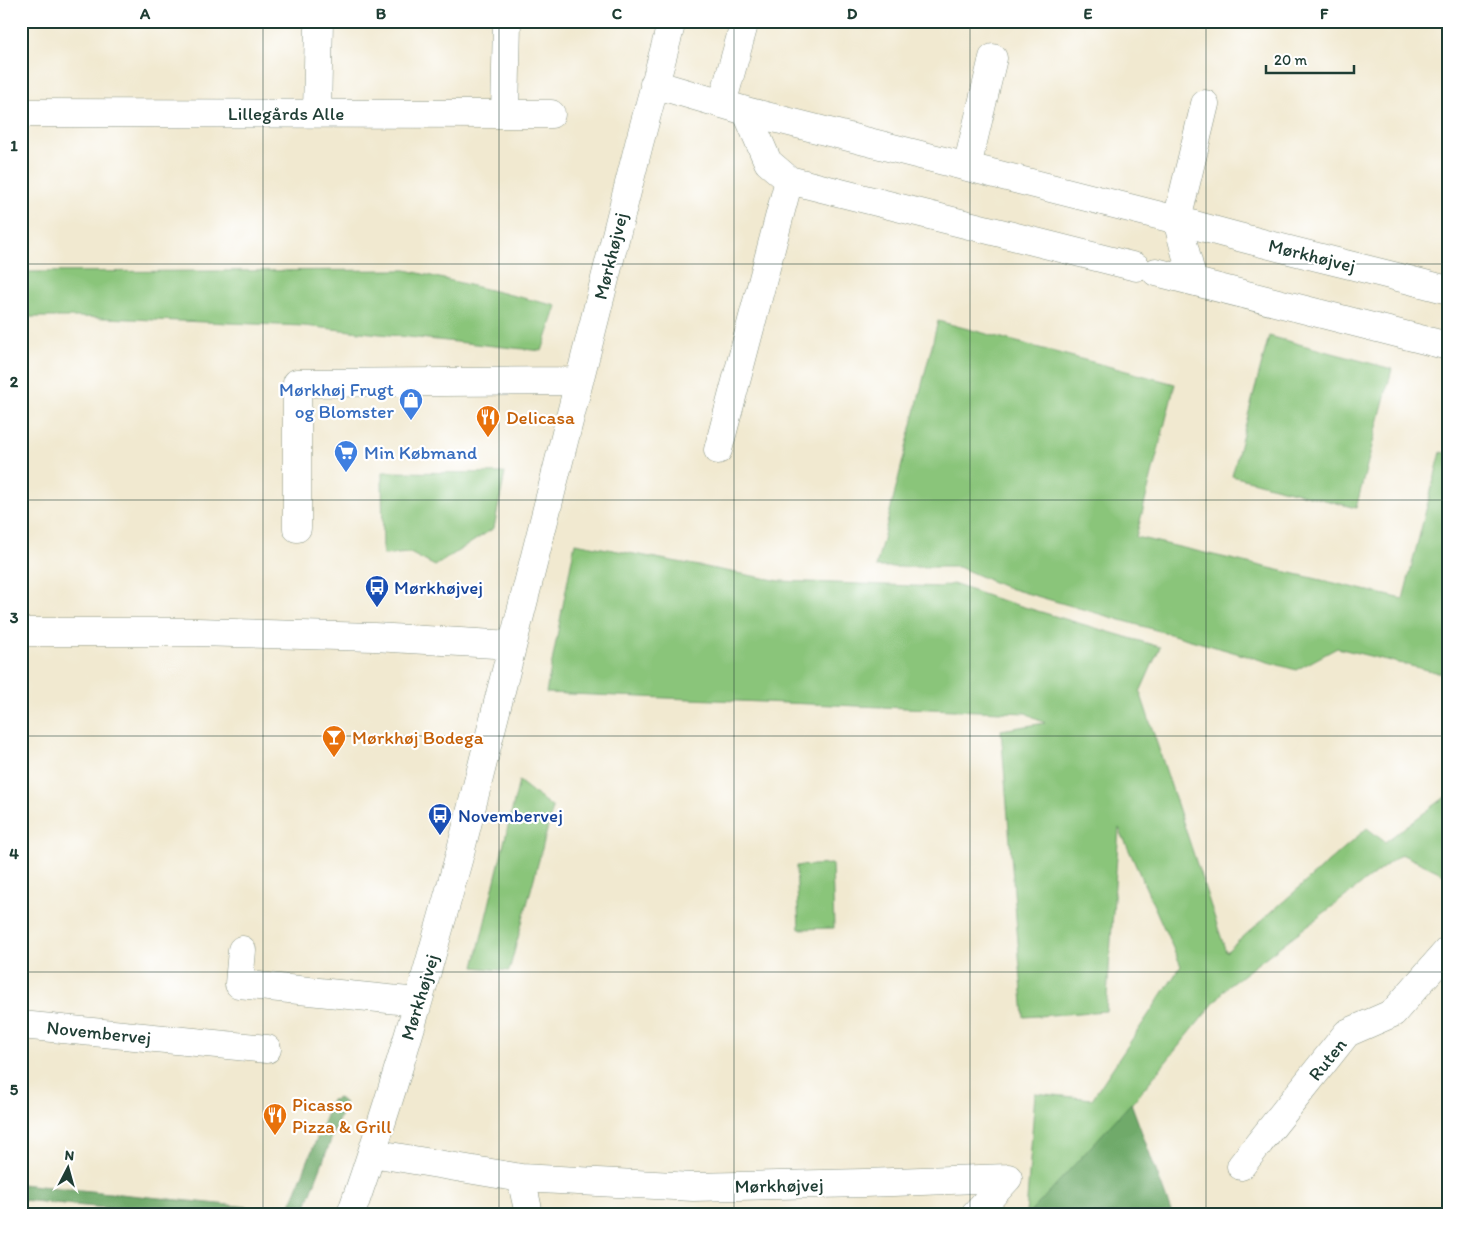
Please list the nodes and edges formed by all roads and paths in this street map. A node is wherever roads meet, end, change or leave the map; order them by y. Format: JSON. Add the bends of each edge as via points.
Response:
{"nodes":[{"id":1,"x":319,"y":21,"type":"edge"},
{"id":2,"x":507,"y":21,"type":"edge"},
{"id":3,"x":672,"y":21,"type":"edge"},
{"id":4,"x":745,"y":21,"type":"edge"},
{"id":5,"x":993,"y":58,"type":"dead end"},
{"id":6,"x":654,"y":84,"type":"junction"},
{"id":7,"x":1205,"y":104,"type":"dead end"},
{"id":8,"x":734,"y":108,"type":"junction"},
{"id":9,"x":21,"y":113,"type":"edge"},
{"id":10,"x":318,"y":113,"type":"junction"},
{"id":11,"x":505,"y":114,"type":"junction"},
{"id":12,"x":551,"y":114,"type":"dead end"},
{"id":13,"x":967,"y":167,"type":"junction"},
{"id":14,"x":789,"y":180,"type":"junction"},
{"id":15,"x":1177,"y":220,"type":"junction"},
{"id":16,"x":1193,"y":282,"type":"junction"},
{"id":17,"x":1448,"y":290,"type":"edge"},
{"id":18,"x":1448,"y":346,"type":"edge"},
{"id":19,"x":579,"y":381,"type":"junction"},
{"id":20,"x":718,"y":450,"type":"dead end"},
{"id":21,"x":297,"y":528,"type":"dead end"},
{"id":22,"x":21,"y":632,"type":"edge"},
{"id":23,"x":512,"y":645,"type":"junction"},
{"id":24,"x":242,"y":950,"type":"dead end"},
{"id":25,"x":1448,"y":950,"type":"edge"},
{"id":26,"x":418,"y":1002,"type":"junction"},
{"id":27,"x":21,"y":1024,"type":"edge"},
{"id":28,"x":267,"y":1048,"type":"dead end"},
{"id":29,"x":372,"y":1153,"type":"junction"},
{"id":30,"x":1241,"y":1166,"type":"dead end"},
{"id":31,"x":521,"y":1178,"type":"junction"},
{"id":32,"x":351,"y":1214,"type":"edge"},
{"id":33,"x":529,"y":1214,"type":"edge"},
{"id":34,"x":975,"y":1214,"type":"edge"}],
"edges":[{"from":1,"to":10,"type":"street"},
{"from":2,"to":11,"type":"street"},
{"from":3,"to":6,"type":"street","name":"Mørkhøjvej"},
{"from":4,"to":8,"type":"street"},
{"from":5,"to":13,"type":"street"},
{"from":6,"to":8,"type":"street","name":"Mørkhøjvej"},
{"from":6,"to":19,"type":"street","name":"Mørkhøjvej"},
{"from":7,"to":15,"type":"street"},
{"from":8,"to":13,"type":"street","name":"Mørkhøjvej"},
{"from":8,"to":14,"type":"street","via":[[768,162]]},
{"from":9,"to":10,"type":"street","name":"Lillegårds Alle"},
{"from":10,"to":11,"type":"street","name":"Lillegårds Alle"},
{"from":11,"to":12,"type":"street","name":"Lillegårds Alle"},
{"from":13,"to":15,"type":"street","name":"Mørkhøjvej"},
{"from":14,"to":16,"type":"street"},
{"from":14,"to":20,"type":"street"},
{"from":15,"to":16,"type":"street"},
{"from":15,"to":17,"type":"street","name":"Mørkhøjvej"},
{"from":16,"to":18,"type":"street"},
{"from":19,"to":21,"type":"street","via":[[297,383]]},
{"from":19,"to":23,"type":"street","name":"Mørkhøjvej"},
{"from":22,"to":23,"type":"street","via":[[196,632]]},
{"from":23,"to":26,"type":"street","name":"Mørkhøjvej","via":[[459,857]]},
{"from":24,"to":26,"type":"street","via":[[240,984]]},
{"from":25,"to":30,"type":"street","name":"Ruten","via":[[1393,1014],[1347,1034]]},
{"from":26,"to":29,"type":"street","name":"Mørkhøjvej"},
{"from":27,"to":28,"type":"street","name":"Novembervej"},
{"from":29,"to":31,"type":"street","name":"Mørkhøjvej"},
{"from":29,"to":32,"type":"street","name":"Mørkhøjvej"},
{"from":31,"to":33,"type":"street"},
{"from":31,"to":34,"type":"street","name":"Mørkhøjvej","via":[[693,1187],[1008,1178]]}]}
